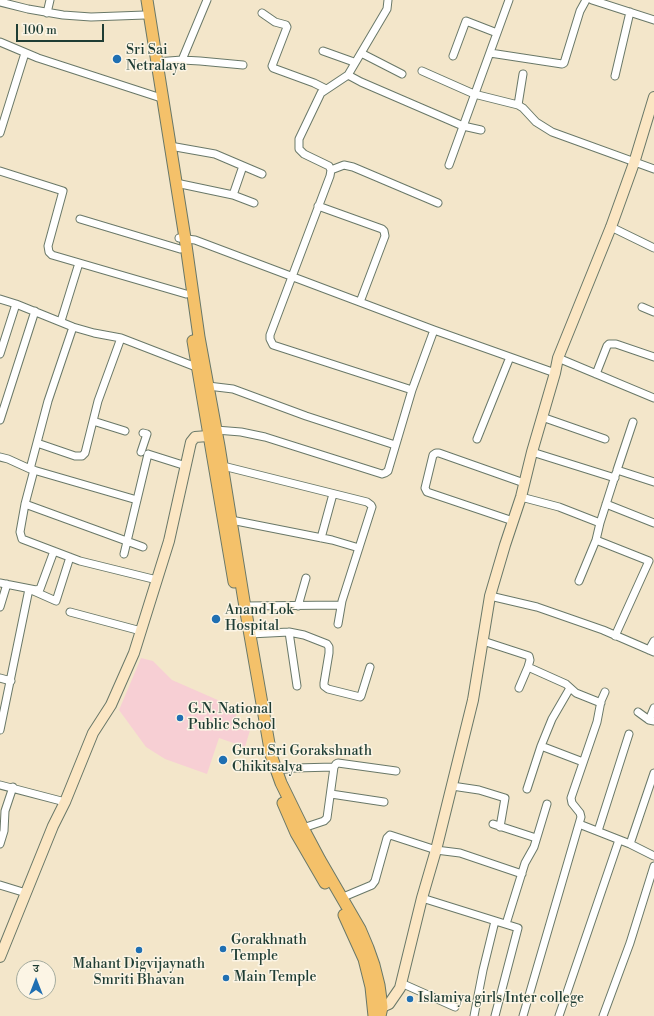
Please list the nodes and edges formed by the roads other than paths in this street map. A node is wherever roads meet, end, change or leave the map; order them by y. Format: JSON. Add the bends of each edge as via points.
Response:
{"nodes":[{"id":1,"x":50,"y":0,"type":"edge"},
{"id":2,"x":142,"y":0,"type":"edge"},
{"id":3,"x":147,"y":0,"type":"edge"},
{"id":4,"x":207,"y":0,"type":"edge"},
{"id":5,"x":388,"y":0,"type":"edge"},
{"id":6,"x":509,"y":0,"type":"edge"},
{"id":7,"x":586,"y":0,"type":"edge"},
{"id":8,"x":592,"y":0,"type":"edge"},
{"id":9,"x":1,"y":3,"type":"edge"},
{"id":10,"x":630,"y":12,"type":"junction"},
{"id":11,"x":47,"y":13,"type":"junction"},
{"id":12,"x":262,"y":14,"type":"dead end"},
{"id":13,"x":144,"y":15,"type":"junction"},
{"id":14,"x":654,"y":20,"type":"edge"},
{"id":15,"x":497,"y":33,"type":"junction"},
{"id":16,"x":0,"y":42,"type":"edge"},
{"id":17,"x":323,"y":51,"type":"dead end"},
{"id":18,"x":25,"y":53,"type":"junction"},
{"id":19,"x":361,"y":53,"type":"junction"},
{"id":20,"x":490,"y":53,"type":"junction"},
{"id":21,"x":453,"y":56,"type":"dead end"},
{"id":22,"x":182,"y":60,"type":"junction"},
{"id":23,"x":156,"y":62,"type":"junction"},
{"id":24,"x":355,"y":63,"type":"junction"},
{"id":25,"x":243,"y":65,"type":"dead end"},
{"id":26,"x":422,"y":71,"type":"dead end"},
{"id":27,"x":402,"y":74,"type":"dead end"},
{"id":28,"x":523,"y":74,"type":"dead end"},
{"id":29,"x":348,"y":75,"type":"junction"},
{"id":30,"x":615,"y":76,"type":"dead end"},
{"id":31,"x":326,"y":89,"type":"junction"},
{"id":32,"x":474,"y":94,"type":"junction"},
{"id":33,"x":654,"y":96,"type":"edge"},
{"id":34,"x":158,"y":97,"type":"junction"},
{"id":35,"x":518,"y":105,"type":"junction"},
{"id":36,"x":653,"y":108,"type":"edge"},
{"id":37,"x":463,"y":126,"type":"junction"},
{"id":38,"x":481,"y":130,"type":"dead end"},
{"id":39,"x":0,"y":133,"type":"edge"},
{"id":40,"x":170,"y":146,"type":"junction"},
{"id":41,"x":634,"y":163,"type":"junction"},
{"id":42,"x":449,"y":165,"type":"dead end"},
{"id":43,"x":243,"y":166,"type":"junction"},
{"id":44,"x":654,"y":169,"type":"edge"},
{"id":45,"x":331,"y":170,"type":"junction"},
{"id":46,"x":0,"y":171,"type":"edge"},
{"id":47,"x":262,"y":174,"type":"dead end"},
{"id":48,"x":176,"y":183,"type":"junction"},
{"id":49,"x":233,"y":195,"type":"junction"},
{"id":50,"x":254,"y":203,"type":"dead end"},
{"id":51,"x":438,"y":203,"type":"dead end"},
{"id":52,"x":318,"y":206,"type":"junction"},
{"id":53,"x":80,"y":219,"type":"dead end"},
{"id":54,"x":611,"y":227,"type":"junction"},
{"id":55,"x":181,"y":242,"type":"junction"},
{"id":56,"x":654,"y":248,"type":"edge"},
{"id":57,"x":79,"y":263,"type":"junction"},
{"id":58,"x":292,"y":276,"type":"junction"},
{"id":59,"x":186,"y":294,"type":"junction"},
{"id":60,"x":0,"y":299,"type":"edge"},
{"id":61,"x":360,"y":302,"type":"junction"},
{"id":62,"x":16,"y":304,"type":"junction"},
{"id":63,"x":642,"y":307,"type":"dead end"},
{"id":64,"x":35,"y":311,"type":"junction"},
{"id":65,"x":654,"y":312,"type":"edge"},
{"id":66,"x":61,"y":321,"type":"junction"},
{"id":67,"x":73,"y":327,"type":"junction"},
{"id":68,"x":434,"y":330,"type":"junction"},
{"id":69,"x":121,"y":338,"type":"junction"},
{"id":70,"x":0,"y":354,"type":"edge"},
{"id":71,"x":510,"y":357,"type":"junction"},
{"id":72,"x":654,"y":357,"type":"edge"},
{"id":73,"x":558,"y":358,"type":"junction"},
{"id":74,"x":196,"y":367,"type":"junction"},
{"id":75,"x":556,"y":372,"type":"junction"},
{"id":76,"x":596,"y":374,"type":"junction"},
{"id":77,"x":208,"y":386,"type":"junction"},
{"id":78,"x":412,"y":390,"type":"junction"},
{"id":79,"x":654,"y":398,"type":"edge"},
{"id":80,"x":542,"y":417,"type":"junction"},
{"id":81,"x":0,"y":420,"type":"edge"},
{"id":82,"x":93,"y":422,"type":"junction"},
{"id":83,"x":632,"y":422,"type":"dead end"},
{"id":84,"x":125,"y":431,"type":"dead end"},
{"id":85,"x":143,"y":433,"type":"dead end"},
{"id":86,"x":212,"y":433,"type":"junction"},
{"id":87,"x":605,"y":438,"type":"dead end"},
{"id":88,"x":477,"y":439,"type":"dead end"},
{"id":89,"x":37,"y":444,"type":"junction"},
{"id":90,"x":395,"y":445,"type":"junction"},
{"id":91,"x":134,"y":450,"type":"dead end"},
{"id":92,"x":532,"y":452,"type":"junction"},
{"id":93,"x":145,"y":453,"type":"junction"},
{"id":94,"x":0,"y":457,"type":"edge"},
{"id":95,"x":186,"y":466,"type":"junction"},
{"id":96,"x":223,"y":466,"type":"junction"},
{"id":97,"x":32,"y":469,"type":"junction"},
{"id":98,"x":616,"y":474,"type":"junction"},
{"id":99,"x":654,"y":482,"type":"edge"},
{"id":100,"x":524,"y":483,"type":"junction"},
{"id":101,"x":333,"y":494,"type":"junction"},
{"id":102,"x":521,"y":497,"type":"junction"},
{"id":103,"x":137,"y":500,"type":"junction"},
{"id":104,"x":25,"y":504,"type":"junction"},
{"id":105,"x":606,"y":504,"type":"junction"},
{"id":106,"x":231,"y":520,"type":"junction"},
{"id":107,"x":513,"y":521,"type":"junction"},
{"id":108,"x":600,"y":522,"type":"junction"},
{"id":109,"x":654,"y":523,"type":"edge"},
{"id":110,"x":321,"y":538,"type":"junction"},
{"id":111,"x":596,"y":540,"type":"junction"},
{"id":112,"x":127,"y":542,"type":"junction"},
{"id":113,"x":143,"y":547,"type":"dead end"},
{"id":114,"x":359,"y":548,"type":"junction"},
{"id":115,"x":54,"y":551,"type":"junction"},
{"id":116,"x":124,"y":554,"type":"dead end"},
{"id":117,"x":70,"y":558,"type":"junction"},
{"id":118,"x":652,"y":559,"type":"edge"},
{"id":119,"x":306,"y":578,"type":"dead end"},
{"id":120,"x":157,"y":580,"type":"junction"},
{"id":121,"x":579,"y":581,"type":"dead end"},
{"id":122,"x":3,"y":584,"type":"edge"},
{"id":123,"x":29,"y":589,"type":"junction"},
{"id":124,"x":490,"y":596,"type":"junction"},
{"id":125,"x":341,"y":605,"type":"junction"},
{"id":126,"x":245,"y":606,"type":"junction"},
{"id":127,"x":298,"y":606,"type":"junction"},
{"id":128,"x":0,"y":607,"type":"edge"},
{"id":129,"x":70,"y":612,"type":"dead end"},
{"id":130,"x":338,"y":624,"type":"dead end"},
{"id":131,"x":141,"y":631,"type":"junction"},
{"id":132,"x":289,"y":632,"type":"junction"},
{"id":133,"x":250,"y":634,"type":"junction"},
{"id":134,"x":615,"y":636,"type":"junction"},
{"id":135,"x":654,"y":641,"type":"edge"},
{"id":136,"x":483,"y":642,"type":"junction"},
{"id":137,"x":652,"y":651,"type":"edge"},
{"id":138,"x":370,"y":667,"type":"dead end"},
{"id":139,"x":528,"y":668,"type":"junction"},
{"id":140,"x":0,"y":678,"type":"edge"},
{"id":141,"x":11,"y":681,"type":"junction"},
{"id":142,"x":297,"y":686,"type":"dead end"},
{"id":143,"x":519,"y":688,"type":"dead end"},
{"id":144,"x":570,"y":688,"type":"junction"},
{"id":145,"x":605,"y":692,"type":"dead end"},
{"id":146,"x":601,"y":703,"type":"junction"},
{"id":147,"x":654,"y":708,"type":"edge"},
{"id":148,"x":638,"y":712,"type":"dead end"},
{"id":149,"x":652,"y":721,"type":"edge"},
{"id":150,"x":0,"y":730,"type":"edge"},
{"id":151,"x":629,"y":734,"type":"dead end"},
{"id":152,"x":541,"y":746,"type":"junction"},
{"id":153,"x":583,"y":762,"type":"junction"},
{"id":154,"x":334,"y":768,"type":"junction"},
{"id":155,"x":277,"y":770,"type":"junction"},
{"id":156,"x":396,"y":771,"type":"dead end"},
{"id":157,"x":654,"y":773,"type":"edge"},
{"id":158,"x":0,"y":785,"type":"edge"},
{"id":159,"x":452,"y":786,"type":"junction"},
{"id":160,"x":13,"y":787,"type":"junction"},
{"id":161,"x":652,"y":788,"type":"edge"},
{"id":162,"x":527,"y":789,"type":"dead end"},
{"id":163,"x":331,"y":794,"type":"junction"},
{"id":164,"x":65,"y":802,"type":"junction"},
{"id":165,"x":384,"y":802,"type":"dead end"},
{"id":166,"x":547,"y":804,"type":"dead end"},
{"id":167,"x":579,"y":824,"type":"junction"},
{"id":168,"x":303,"y":828,"type":"junction"},
{"id":169,"x":598,"y":831,"type":"junction"},
{"id":170,"x":536,"y":838,"type":"junction"},
{"id":171,"x":619,"y":840,"type":"junction"},
{"id":172,"x":0,"y":844,"type":"edge"},
{"id":173,"x":630,"y":844,"type":"junction"},
{"id":174,"x":436,"y":850,"type":"junction"},
{"id":175,"x":654,"y":856,"type":"edge"},
{"id":176,"x":654,"y":866,"type":"edge"},
{"id":177,"x":522,"y":874,"type":"junction"},
{"id":178,"x":0,"y":885,"type":"edge"},
{"id":179,"x":26,"y":893,"type":"junction"},
{"id":180,"x":341,"y":898,"type":"junction"},
{"id":181,"x":422,"y":898,"type":"junction"},
{"id":182,"x":496,"y":921,"type":"junction"},
{"id":183,"x":506,"y":924,"type":"junction"},
{"id":184,"x":0,"y":957,"type":"edge"},
{"id":185,"x":401,"y":983,"type":"junction"},
{"id":186,"x":455,"y":1007,"type":"dead end"},
{"id":187,"x":377,"y":1012,"type":"edge"},
{"id":188,"x":474,"y":1016,"type":"edge"},
{"id":189,"x":495,"y":1016,"type":"edge"},
{"id":190,"x":523,"y":1016,"type":"edge"},
{"id":191,"x":559,"y":1016,"type":"edge"},
{"id":192,"x":603,"y":1016,"type":"edge"}],
"edges":[{"from":1,"to":11,"type":"street"},
{"from":2,"to":13,"type":"main road"},
{"from":3,"to":23,"type":"main road"},
{"from":4,"to":22,"type":"street"},
{"from":5,"to":19,"type":"street","via":[[387,10]]},
{"from":6,"to":15,"type":"street"},
{"from":7,"to":20,"type":"street","via":[[580,11],[564,63]]},
{"from":8,"to":10,"type":"street"},
{"from":9,"to":11,"type":"street"},
{"from":10,"to":14,"type":"street"},
{"from":10,"to":30,"type":"street"},
{"from":11,"to":13,"type":"street","via":[[91,17]]},
{"from":12,"to":31,"type":"street","via":[[287,27],[273,68]]},
{"from":13,"to":34,"type":"main road"},
{"from":15,"to":20,"type":"street"},
{"from":15,"to":21,"type":"street","via":[[466,21]]},
{"from":16,"to":18,"type":"street"},
{"from":17,"to":24,"type":"street"},
{"from":18,"to":34,"type":"street"},
{"from":18,"to":39,"type":"street"},
{"from":19,"to":24,"type":"street"},
{"from":19,"to":27,"type":"street"},
{"from":20,"to":32,"type":"street"},
{"from":22,"to":23,"type":"street"},
{"from":22,"to":25,"type":"street"},
{"from":23,"to":40,"type":"main road"},
{"from":24,"to":29,"type":"street"},
{"from":26,"to":32,"type":"street"},
{"from":28,"to":35,"type":"street"},
{"from":29,"to":31,"type":"street"},
{"from":29,"to":37,"type":"street"},
{"from":31,"to":45,"type":"street","via":[[321,93],[298,140],[298,149]]},
{"from":32,"to":35,"type":"street"},
{"from":32,"to":37,"type":"street"},
{"from":33,"to":36,"type":"street"},
{"from":34,"to":55,"type":"main road"},
{"from":35,"to":41,"type":"street","via":[[536,122],[552,132]]},
{"from":36,"to":41,"type":"street"},
{"from":37,"to":38,"type":"street"},
{"from":37,"to":42,"type":"street"},
{"from":40,"to":43,"type":"street","via":[[215,154]]},
{"from":40,"to":48,"type":"main road"},
{"from":41,"to":44,"type":"street"},
{"from":41,"to":54,"type":"street"},
{"from":43,"to":47,"type":"street"},
{"from":43,"to":49,"type":"street"},
{"from":45,"to":51,"type":"street","via":[[344,165],[353,167]]},
{"from":45,"to":52,"type":"street"},
{"from":46,"to":57,"type":"street","via":[[62,190],[48,250],[52,255]]},
{"from":48,"to":49,"type":"street"},
{"from":48,"to":55,"type":"main road"},
{"from":49,"to":50,"type":"street"},
{"from":52,"to":58,"type":"street"},
{"from":52,"to":61,"type":"street","via":[[384,231],[385,236]]},
{"from":53,"to":55,"type":"street"},
{"from":54,"to":56,"type":"street"},
{"from":54,"to":73,"type":"street"},
{"from":55,"to":58,"type":"street","via":[[194,240]]},
{"from":55,"to":59,"type":"main road"},
{"from":55,"to":77,"type":"main road"},
{"from":57,"to":59,"type":"street"},
{"from":57,"to":66,"type":"street"},
{"from":58,"to":61,"type":"street"},
{"from":58,"to":78,"type":"street","via":[[270,335],[273,345]]},
{"from":59,"to":74,"type":"main road"},
{"from":60,"to":62,"type":"street"},
{"from":61,"to":68,"type":"street"},
{"from":62,"to":64,"type":"street"},
{"from":62,"to":70,"type":"street"},
{"from":63,"to":65,"type":"street"},
{"from":64,"to":66,"type":"street"},
{"from":64,"to":81,"type":"street"},
{"from":66,"to":67,"type":"street"},
{"from":67,"to":69,"type":"street"},
{"from":67,"to":89,"type":"street","via":[[48,401]]},
{"from":68,"to":71,"type":"street"},
{"from":68,"to":78,"type":"street"},
{"from":69,"to":74,"type":"street"},
{"from":69,"to":82,"type":"street"},
{"from":71,"to":75,"type":"street"},
{"from":71,"to":88,"type":"street"},
{"from":72,"to":76,"type":"street","via":[[609,344]]},
{"from":73,"to":75,"type":"street"},
{"from":73,"to":76,"type":"street"},
{"from":74,"to":86,"type":"main road"},
{"from":75,"to":80,"type":"street"},
{"from":76,"to":79,"type":"street"},
{"from":77,"to":86,"type":"main road"},
{"from":77,"to":90,"type":"street","via":[[233,389]]},
{"from":78,"to":90,"type":"street"},
{"from":80,"to":87,"type":"street"},
{"from":80,"to":92,"type":"street"},
{"from":82,"to":84,"type":"street"},
{"from":82,"to":89,"type":"street","via":[[82,456],[74,456]]},
{"from":83,"to":98,"type":"street"},
{"from":85,"to":93,"type":"street","via":[[147,434]]},
{"from":86,"to":90,"type":"street","via":[[241,432],[265,437],[382,474],[388,471]]},
{"from":86,"to":95,"type":"street","via":[[192,439]]},
{"from":86,"to":96,"type":"main road"},
{"from":86,"to":187,"type":"main road","via":[[266,763],[296,833],[346,917],[364,959]]},
{"from":89,"to":97,"type":"street"},
{"from":91,"to":93,"type":"street"},
{"from":92,"to":98,"type":"street"},
{"from":92,"to":100,"type":"street"},
{"from":93,"to":95,"type":"street"},
{"from":93,"to":103,"type":"street"},
{"from":94,"to":97,"type":"street"},
{"from":95,"to":120,"type":"street","via":[[169,541]]},
{"from":96,"to":101,"type":"street"},
{"from":96,"to":106,"type":"main road"},
{"from":97,"to":103,"type":"street"},
{"from":97,"to":104,"type":"street"},
{"from":98,"to":99,"type":"street"},
{"from":98,"to":105,"type":"street"},
{"from":100,"to":102,"type":"street"},
{"from":100,"to":107,"type":"street","via":[[439,453],[433,456],[425,488],[427,492]]},
{"from":101,"to":110,"type":"street"},
{"from":101,"to":114,"type":"street","via":[[371,505]]},
{"from":102,"to":107,"type":"street"},
{"from":102,"to":108,"type":"street"},
{"from":103,"to":112,"type":"street"},
{"from":104,"to":112,"type":"street"},
{"from":104,"to":115,"type":"street","via":[[20,532],[22,539]]},
{"from":105,"to":108,"type":"street"},
{"from":105,"to":109,"type":"street"},
{"from":106,"to":110,"type":"street"},
{"from":106,"to":126,"type":"main road"},
{"from":107,"to":124,"type":"street"},
{"from":108,"to":111,"type":"street"},
{"from":110,"to":114,"type":"street"},
{"from":111,"to":118,"type":"street"},
{"from":111,"to":121,"type":"street"},
{"from":112,"to":113,"type":"street"},
{"from":112,"to":116,"type":"street"},
{"from":114,"to":125,"type":"street"},
{"from":115,"to":117,"type":"street"},
{"from":115,"to":123,"type":"street","via":[[40,589]]},
{"from":117,"to":120,"type":"street"},
{"from":117,"to":123,"type":"street","via":[[56,601]]},
{"from":118,"to":134,"type":"street"},
{"from":119,"to":127,"type":"street"},
{"from":120,"to":131,"type":"street"},
{"from":122,"to":123,"type":"street"},
{"from":122,"to":128,"type":"street"},
{"from":123,"to":141,"type":"street"},
{"from":124,"to":134,"type":"street","via":[[537,607]]},
{"from":124,"to":136,"type":"street"},
{"from":125,"to":127,"type":"street"},
{"from":125,"to":130,"type":"street"},
{"from":126,"to":127,"type":"street"},
{"from":126,"to":133,"type":"main road"},
{"from":129,"to":131,"type":"street"},
{"from":131,"to":164,"type":"street","via":[[111,705],[93,733]]},
{"from":132,"to":133,"type":"street"},
{"from":132,"to":138,"type":"street","via":[[327,644],[329,653],[324,683],[328,689],[360,697]]},
{"from":132,"to":142,"type":"street"},
{"from":133,"to":155,"type":"main road","via":[[271,754]]},
{"from":134,"to":137,"type":"street"},
{"from":135,"to":137,"type":"street"},
{"from":136,"to":139,"type":"street","via":[[526,654],[530,658]]},
{"from":136,"to":159,"type":"street","via":[[473,700]]},
{"from":139,"to":143,"type":"street"},
{"from":139,"to":144,"type":"street"},
{"from":140,"to":141,"type":"street"},
{"from":141,"to":150,"type":"street"},
{"from":144,"to":146,"type":"street"},
{"from":144,"to":152,"type":"street","via":[[552,719]]},
{"from":145,"to":146,"type":"street"},
{"from":146,"to":153,"type":"street"},
{"from":147,"to":149,"type":"street"},
{"from":148,"to":149,"type":"street"},
{"from":151,"to":169,"type":"street"},
{"from":152,"to":153,"type":"street"},
{"from":152,"to":162,"type":"street"},
{"from":153,"to":167,"type":"street","via":[[571,798],[580,813]]},
{"from":154,"to":155,"type":"street"},
{"from":154,"to":156,"type":"street","via":[[338,763]]},
{"from":154,"to":163,"type":"street"},
{"from":155,"to":168,"type":"main road"},
{"from":157,"to":161,"type":"street"},
{"from":158,"to":160,"type":"street"},
{"from":159,"to":170,"type":"street","via":[[479,790],[505,798],[497,826]]},
{"from":159,"to":174,"type":"street"},
{"from":160,"to":164,"type":"street"},
{"from":160,"to":172,"type":"street","via":[[5,811],[4,831]]},
{"from":161,"to":173,"type":"street"},
{"from":163,"to":165,"type":"street"},
{"from":163,"to":168,"type":"street","via":[[324,821]]},
{"from":164,"to":179,"type":"street"},
{"from":166,"to":170,"type":"street"},
{"from":167,"to":169,"type":"street"},
{"from":167,"to":190,"type":"street"},
{"from":168,"to":180,"type":"main road"},
{"from":169,"to":171,"type":"street"},
{"from":170,"to":177,"type":"street"},
{"from":171,"to":173,"type":"street"},
{"from":171,"to":191,"type":"street"},
{"from":173,"to":175,"type":"street"},
{"from":174,"to":177,"type":"street","via":[[460,853]]},
{"from":174,"to":180,"type":"street","via":[[390,835],[372,885]]},
{"from":174,"to":181,"type":"street"},
{"from":176,"to":192,"type":"street","via":[[630,943]]},
{"from":177,"to":183,"type":"street"},
{"from":178,"to":179,"type":"street"},
{"from":179,"to":184,"type":"street"},
{"from":180,"to":187,"type":"main road","via":[[360,929],[374,965],[379,985]]},
{"from":181,"to":182,"type":"street"},
{"from":181,"to":185,"type":"street"},
{"from":182,"to":183,"type":"street"},
{"from":182,"to":188,"type":"street"},
{"from":183,"to":189,"type":"street","via":[[518,928],[518,931]]},
{"from":185,"to":186,"type":"street"},
{"from":185,"to":187,"type":"street","via":[[389,1004]]}]}
